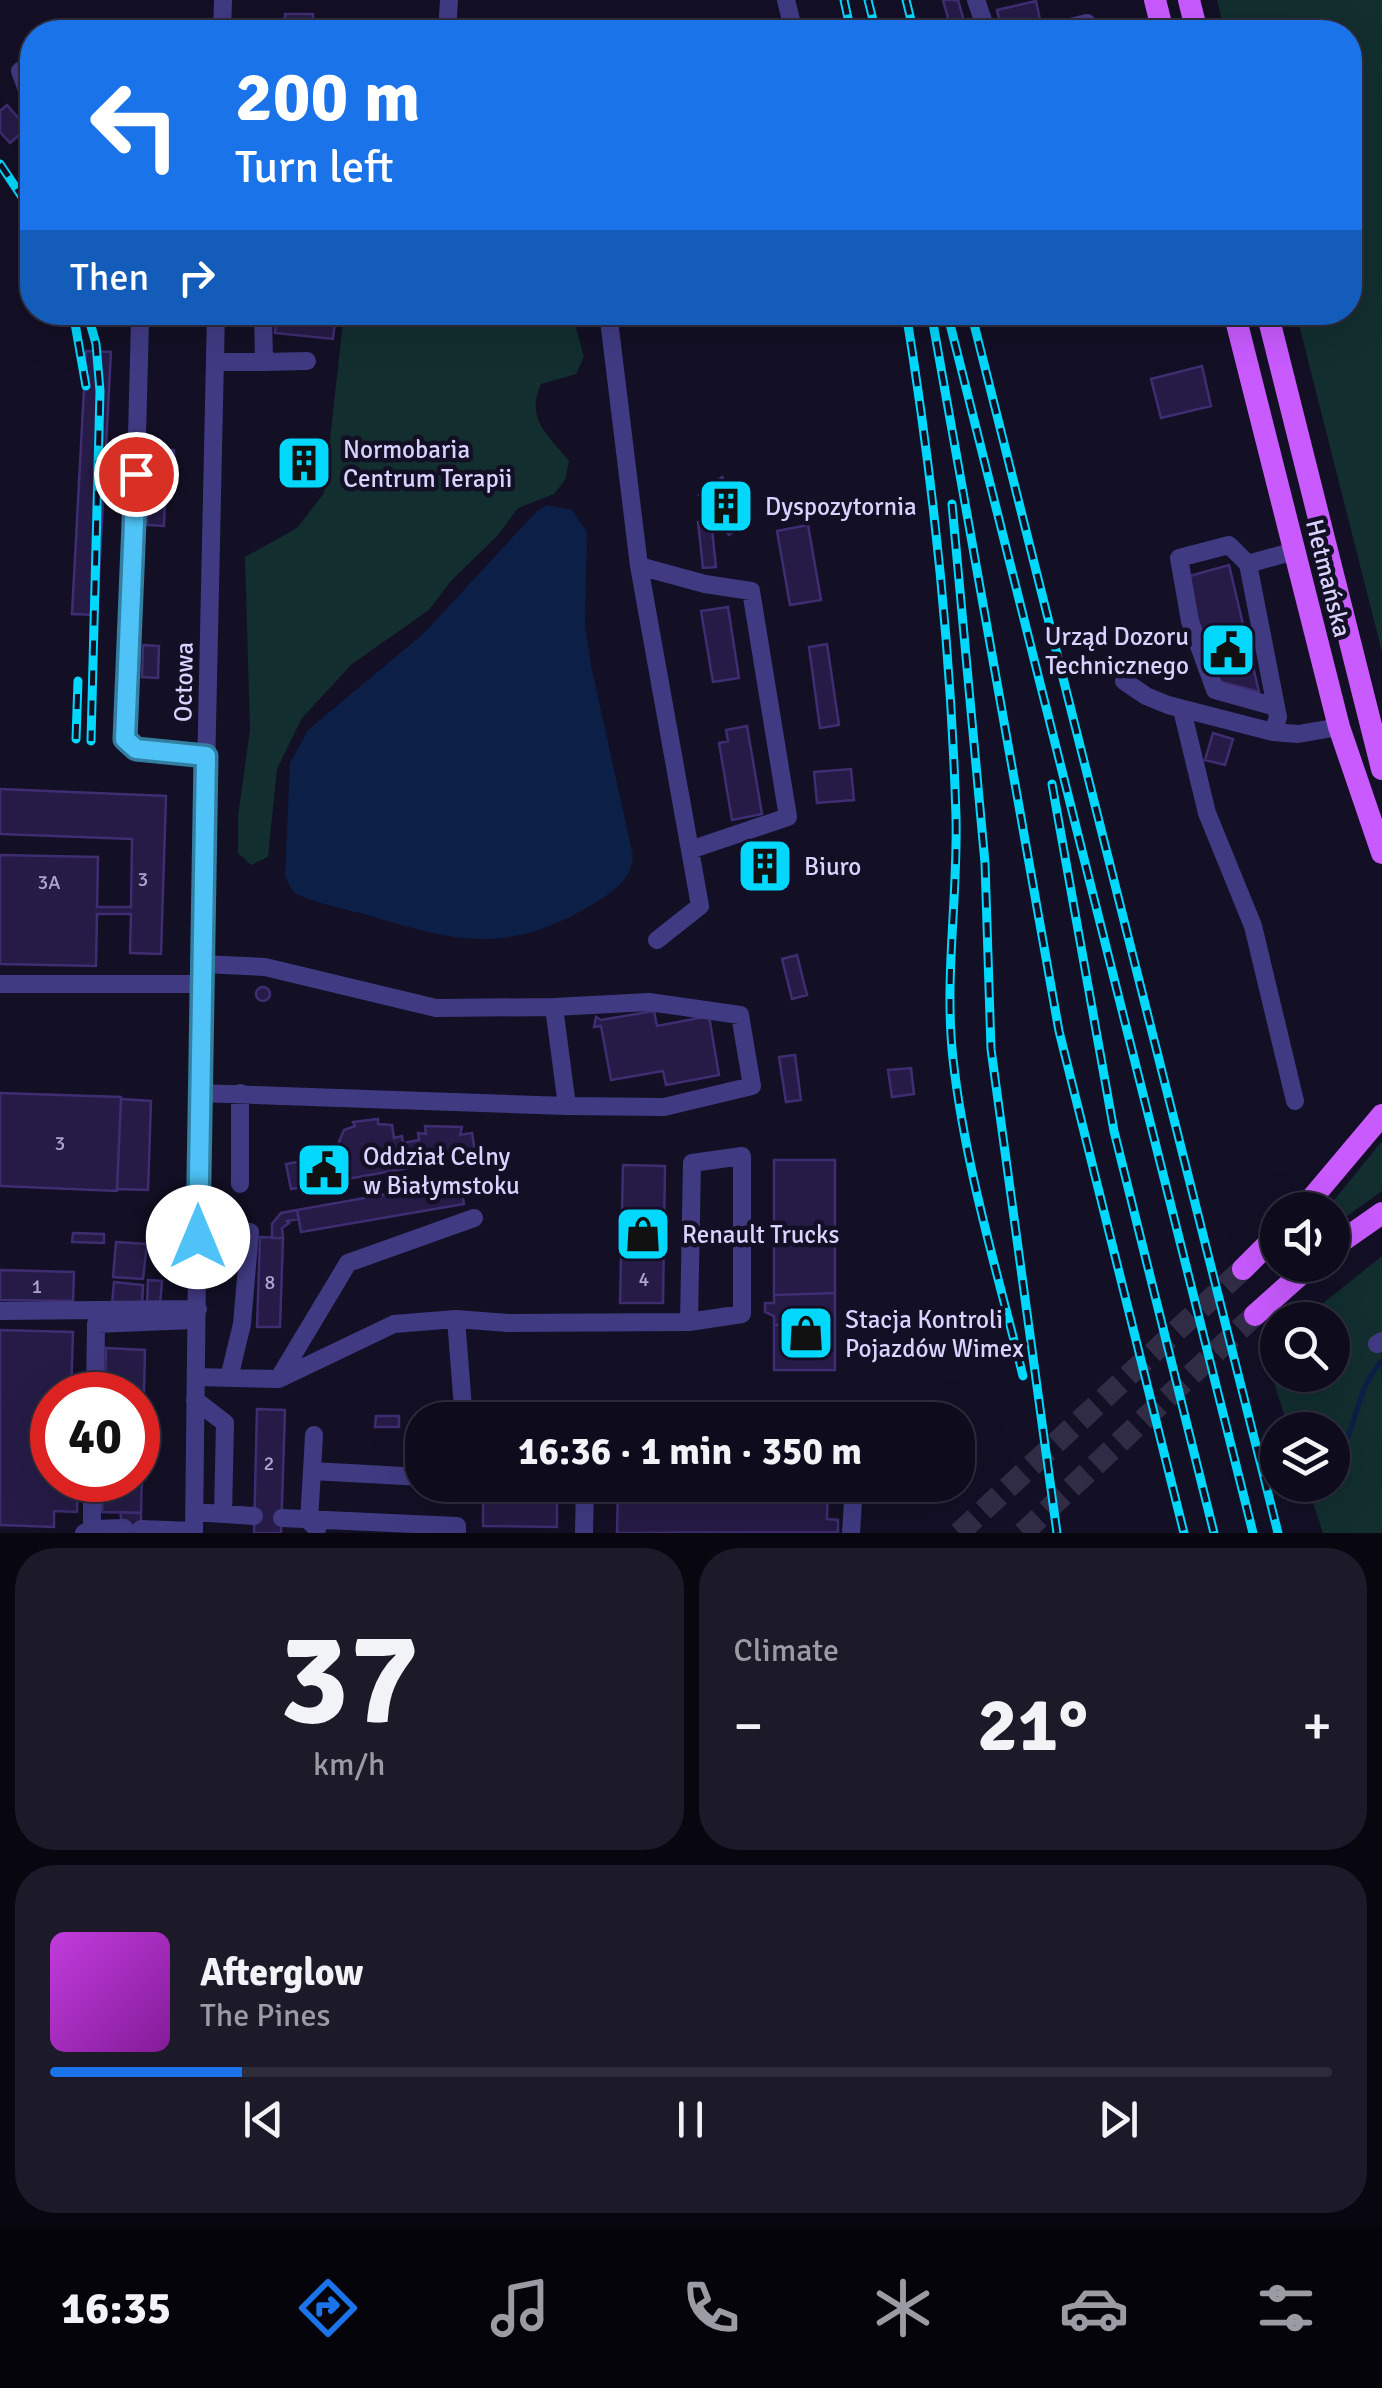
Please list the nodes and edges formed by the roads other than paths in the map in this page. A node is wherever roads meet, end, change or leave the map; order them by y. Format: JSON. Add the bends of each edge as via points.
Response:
{"nodes":[{"id":1,"x":1189,"y":2,"type":"edge"},
{"id":2,"x":1159,"y":15,"type":"edge"},
{"id":3,"x":140,"y":325,"type":"edge"},
{"id":4,"x":216,"y":325,"type":"edge"},
{"id":5,"x":263,"y":325,"type":"edge"},
{"id":6,"x":610,"y":325,"type":"edge"},
{"id":7,"x":1237,"y":325,"type":"edge"},
{"id":8,"x":1270,"y":325,"type":"edge"},
{"id":9,"x":307,"y":361,"type":"dead end"},
{"id":10,"x":215,"y":362,"type":"junction"},
{"id":11,"x":264,"y":362,"type":"junction"},
{"id":12,"x":1294,"y":551,"type":"junction"},
{"id":13,"x":1248,"y":564,"type":"junction"},
{"id":14,"x":638,"y":566,"type":"junction"},
{"id":15,"x":1124,"y":680,"type":"dead end"},
{"id":16,"x":1276,"y":707,"type":"junction"},
{"id":17,"x":1182,"y":710,"type":"junction"},
{"id":18,"x":1339,"y":728,"type":"junction"},
{"id":19,"x":1273,"y":732,"type":"junction"},
{"id":20,"x":206,"y":756,"type":"junction"},
{"id":21,"x":1381,"y":766,"type":"edge"},
{"id":22,"x":690,"y":850,"type":"junction"},
{"id":23,"x":1382,"y":853,"type":"edge"},
{"id":24,"x":656,"y":940,"type":"dead end"},
{"id":25,"x":202,"y":964,"type":"junction"},
{"id":26,"x":0,"y":984,"type":"edge"},
{"id":27,"x":201,"y":984,"type":"junction"},
{"id":28,"x":554,"y":1007,"type":"junction"},
{"id":29,"x":198,"y":1093,"type":"junction"},
{"id":30,"x":240,"y":1094,"type":"junction"},
{"id":31,"x":1296,"y":1101,"type":"dead end"},
{"id":32,"x":567,"y":1106,"type":"junction"},
{"id":33,"x":1382,"y":1115,"type":"edge"},
{"id":34,"x":240,"y":1184,"type":"dead end"},
{"id":35,"x":1317,"y":1192,"type":"edge"},
{"id":36,"x":1382,"y":1214,"type":"edge"},
{"id":37,"x":474,"y":1218,"type":"dead end"},
{"id":38,"x":250,"y":1232,"type":"dead end"},
{"id":39,"x":1350,"y":1236,"type":"edge"},
{"id":40,"x":1260,"y":1252,"type":"edge"},
{"id":41,"x":1243,"y":1269,"type":"tunnel mouth"},
{"id":42,"x":1292,"y":1282,"type":"edge"},
{"id":43,"x":0,"y":1311,"type":"edge"},
{"id":44,"x":197,"y":1314,"type":"junction"},
{"id":45,"x":1255,"y":1316,"type":"tunnel mouth"},
{"id":46,"x":456,"y":1319,"type":"junction"},
{"id":47,"x":689,"y":1322,"type":"junction"},
{"id":48,"x":95,"y":1372,"type":"edge"},
{"id":49,"x":196,"y":1377,"type":"junction"},
{"id":50,"x":229,"y":1378,"type":"junction"},
{"id":51,"x":279,"y":1379,"type":"junction"},
{"id":52,"x":195,"y":1400,"type":"junction"},
{"id":53,"x":463,"y":1402,"type":"edge"},
{"id":54,"x":314,"y":1435,"type":"dead end"},
{"id":55,"x":312,"y":1472,"type":"junction"},
{"id":56,"x":405,"y":1476,"type":"edge"},
{"id":57,"x":91,"y":1502,"type":"edge"},
{"id":58,"x":584,"y":1502,"type":"edge"},
{"id":59,"x":853,"y":1502,"type":"edge"},
{"id":60,"x":223,"y":1514,"type":"junction"},
{"id":61,"x":254,"y":1516,"type":"dead end"},
{"id":62,"x":282,"y":1518,"type":"dead end"},
{"id":63,"x":194,"y":1525,"type":"edge"},
{"id":64,"x":312,"y":1529,"type":"edge"},
{"id":65,"x":89,"y":1532,"type":"edge"},
{"id":66,"x":457,"y":1533,"type":"edge"},
{"id":67,"x":584,"y":1533,"type":"edge"},
{"id":68,"x":850,"y":1533,"type":"edge"}],
"edges":[{"from":1,"to":2,"type":"main road"},
{"from":3,"to":20,"type":"street","via":[[125,739],[136,749]]},
{"from":4,"to":10,"type":"street","name":"Octowa"},
{"from":5,"to":11,"type":"street"},
{"from":6,"to":14,"type":"street"},
{"from":7,"to":12,"type":"main road","name":"Hetmańska"},
{"from":8,"to":21,"type":"main road","name":"Hetmańska"},
{"from":9,"to":11,"type":"street"},
{"from":10,"to":11,"type":"street"},
{"from":10,"to":20,"type":"street","name":"Octowa"},
{"from":12,"to":13,"type":"street"},
{"from":12,"to":18,"type":"main road","name":"Hetmańska"},
{"from":13,"to":16,"type":"street"},
{"from":13,"to":16,"type":"street","via":[[1229,545],[1179,558],[1190,621],[1214,690]]},
{"from":14,"to":22,"type":"street"},
{"from":14,"to":22,"type":"street","via":[[751,592],[788,817]]},
{"from":15,"to":17,"type":"street"},
{"from":16,"to":19,"type":"street"},
{"from":17,"to":19,"type":"street"},
{"from":17,"to":31,"type":"street","via":[[1206,813],[1253,926]]},
{"from":18,"to":19,"type":"street"},
{"from":18,"to":21,"type":"main road","via":[[1361,738]]},
{"from":18,"to":23,"type":"main road","name":"Hetmańska"},
{"from":20,"to":25,"type":"street","name":"Octowa"},
{"from":22,"to":24,"type":"street","via":[[700,906]]},
{"from":25,"to":27,"type":"street","name":"Octowa"},
{"from":25,"to":28,"type":"street","via":[[266,966],[436,1008]]},
{"from":26,"to":27,"type":"street"},
{"from":27,"to":29,"type":"street","name":"Octowa"},
{"from":28,"to":32,"type":"street"},
{"from":28,"to":32,"type":"street","via":[[649,1002],[740,1016],[752,1086],[664,1107]]},
{"from":29,"to":30,"type":"street"},
{"from":29,"to":44,"type":"street","name":"Octowa"},
{"from":30,"to":32,"type":"street"},
{"from":30,"to":34,"type":"street"},
{"from":33,"to":35,"type":"main road"},
{"from":36,"to":39,"type":"main road"},
{"from":37,"to":51,"type":"street","via":[[348,1263]]},
{"from":38,"to":50,"type":"street","via":[[242,1324]]},
{"from":40,"to":41,"type":"main road"},
{"from":42,"to":45,"type":"main road"},
{"from":43,"to":44,"type":"street"},
{"from":44,"to":48,"type":"street","via":[[96,1324]]},
{"from":44,"to":49,"type":"street","name":"Octowa"},
{"from":46,"to":47,"type":"street"},
{"from":46,"to":51,"type":"street","via":[[394,1324]]},
{"from":46,"to":53,"type":"street"},
{"from":47,"to":47,"type":"street","via":[[742,1314],[742,1156],[692,1163]]},
{"from":49,"to":50,"type":"street"},
{"from":49,"to":52,"type":"street","name":"Octowa"},
{"from":50,"to":51,"type":"street"},
{"from":52,"to":60,"type":"street","via":[[225,1424]]},
{"from":52,"to":63,"type":"street","name":"Octowa"},
{"from":54,"to":55,"type":"street"},
{"from":55,"to":56,"type":"street"},
{"from":55,"to":64,"type":"street"},
{"from":57,"to":65,"type":"street"},
{"from":58,"to":67,"type":"street"},
{"from":59,"to":68,"type":"street"},
{"from":60,"to":61,"type":"street"},
{"from":60,"to":63,"type":"street"},
{"from":62,"to":64,"type":"street"},
{"from":63,"to":65,"type":"street"},
{"from":64,"to":66,"type":"street","via":[[458,1526]]}]}
